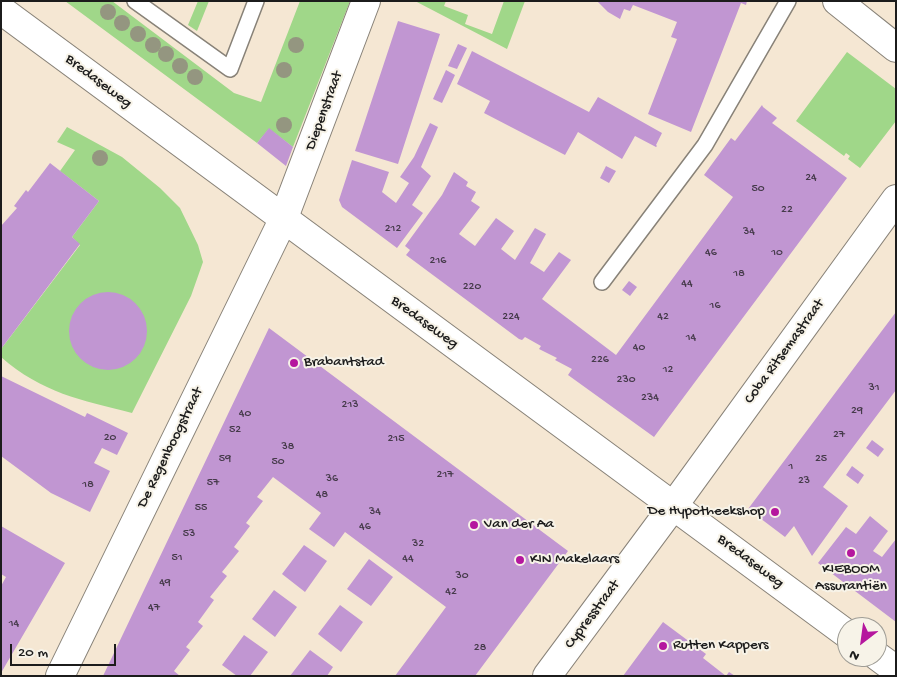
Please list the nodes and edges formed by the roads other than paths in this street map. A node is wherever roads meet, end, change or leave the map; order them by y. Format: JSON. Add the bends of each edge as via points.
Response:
{"nodes":[{"id":1,"x":256,"y":1,"type":"edge"},
{"id":2,"x":366,"y":1,"type":"edge"},
{"id":3,"x":788,"y":1,"type":"edge"},
{"id":4,"x":836,"y":1,"type":"edge"},
{"id":5,"x":144,"y":4,"type":"edge"},
{"id":6,"x":1,"y":10,"type":"edge"},
{"id":7,"x":896,"y":48,"type":"edge"},
{"id":8,"x":896,"y":200,"type":"edge"},
{"id":9,"x":283,"y":220,"type":"junction"},
{"id":10,"x":602,"y":282,"type":"dead end"},
{"id":11,"x":674,"y":505,"type":"junction"},
{"id":12,"x":837,"y":627,"type":"edge"},
{"id":13,"x":60,"y":676,"type":"edge"},
{"id":14,"x":547,"y":676,"type":"edge"}],
"edges":[{"from":1,"to":5,"type":"lane","via":[[230,69]]},
{"from":2,"to":9,"type":"street","name":"Diepenstraat"},
{"from":3,"to":10,"type":"lane","via":[[705,145]]},
{"from":4,"to":7,"type":"street"},
{"from":6,"to":9,"type":"street","name":"Bredaseweg"},
{"from":8,"to":11,"type":"street","name":"Coba Ritsemastraat"},
{"from":9,"to":11,"type":"street","name":"Bredaseweg"},
{"from":9,"to":13,"type":"street","name":"De Regenboogstraat"},
{"from":11,"to":12,"type":"street","name":"Bredaseweg"},
{"from":11,"to":14,"type":"street","name":"Cypresstraat"}]}
